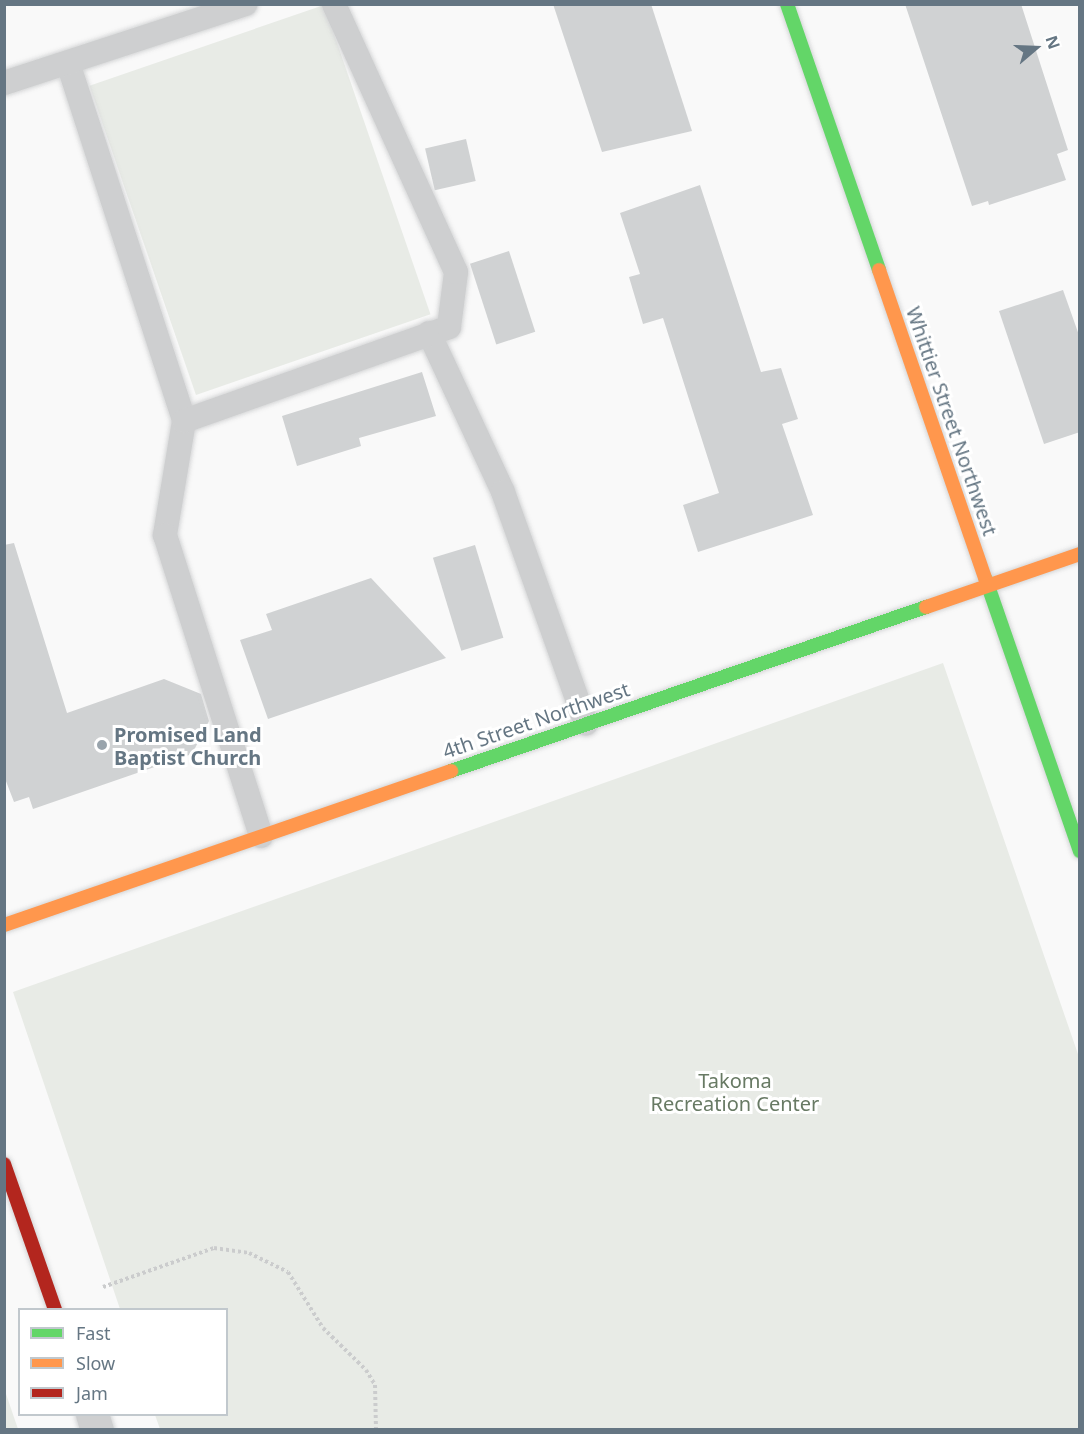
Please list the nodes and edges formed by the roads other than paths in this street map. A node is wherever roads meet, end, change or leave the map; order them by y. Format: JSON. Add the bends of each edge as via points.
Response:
{"nodes":[{"id":1,"x":245,"y":4,"type":"edge"},
{"id":2,"x":334,"y":4,"type":"edge"},
{"id":3,"x":787,"y":4,"type":"edge"},
{"id":4,"x":68,"y":63,"type":"junction"},
{"id":5,"x":4,"y":83,"type":"edge"},
{"id":6,"x":429,"y":333,"type":"junction"},
{"id":7,"x":184,"y":421,"type":"junction"},
{"id":8,"x":1080,"y":554,"type":"edge"},
{"id":9,"x":988,"y":585,"type":"junction"},
{"id":10,"x":586,"y":724,"type":"junction"},
{"id":11,"x":261,"y":836,"type":"junction"},
{"id":12,"x":1080,"y":851,"type":"edge"},
{"id":13,"x":4,"y":925,"type":"edge"},
{"id":14,"x":4,"y":1164,"type":"edge"},
{"id":15,"x":54,"y":1308,"type":"edge"}],
"edges":[{"from":1,"to":4,"type":"lane"},
{"from":2,"to":6,"type":"lane","via":[[456,272],[449,327]]},
{"from":3,"to":9,"type":"street","name":"Whittier Street Northwest"},
{"from":4,"to":5,"type":"lane"},
{"from":4,"to":7,"type":"lane"},
{"from":6,"to":7,"type":"lane"},
{"from":6,"to":10,"type":"lane","via":[[503,492]]},
{"from":7,"to":11,"type":"lane","via":[[165,535]]},
{"from":8,"to":9,"type":"street","name":"4th Street Northwest"},
{"from":9,"to":10,"type":"street","name":"4th Street Northwest"},
{"from":9,"to":12,"type":"street","name":"Whittier Street Northwest"},
{"from":10,"to":11,"type":"street","name":"4th Street Northwest"},
{"from":11,"to":13,"type":"street","name":"4th Street Northwest"},
{"from":14,"to":15,"type":"street"}]}
